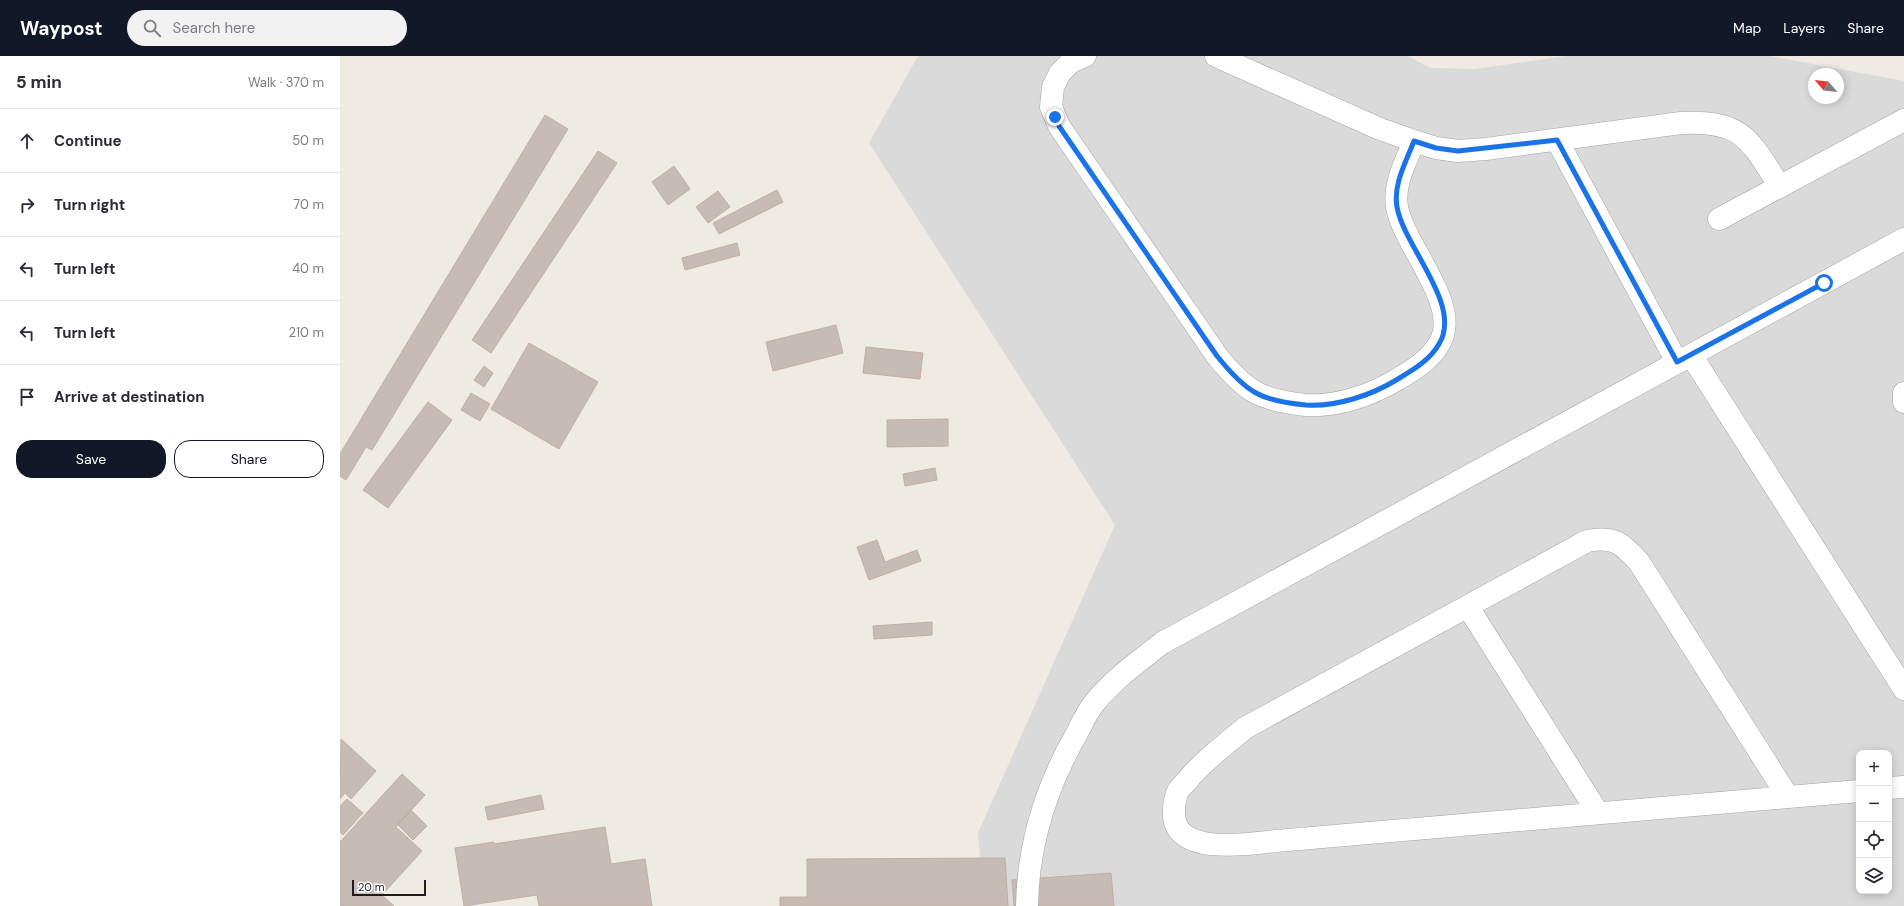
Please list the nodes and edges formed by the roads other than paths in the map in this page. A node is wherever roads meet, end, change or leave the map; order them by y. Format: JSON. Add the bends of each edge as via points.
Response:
{"nodes":[{"id":1,"x":1085,"y":56,"type":"edge"},
{"id":2,"x":1216,"y":56,"type":"edge"},
{"id":3,"x":1904,"y":120,"type":"edge"},
{"id":4,"x":1557,"y":140,"type":"junction"},
{"id":5,"x":1414,"y":141,"type":"junction"},
{"id":6,"x":1780,"y":187,"type":"junction"},
{"id":7,"x":1719,"y":219,"type":"dead end"},
{"id":8,"x":1904,"y":239,"type":"edge"},
{"id":9,"x":1684,"y":359,"type":"junction"},
{"id":10,"x":1904,"y":393,"type":"edge"},
{"id":11,"x":1904,"y":402,"type":"edge"},
{"id":12,"x":1468,"y":607,"type":"junction"},
{"id":13,"x":1904,"y":690,"type":"edge"},
{"id":14,"x":1904,"y":786,"type":"edge"},
{"id":15,"x":1892,"y":788,"type":"edge"},
{"id":16,"x":1856,"y":791,"type":"edge"},
{"id":17,"x":1788,"y":797,"type":"junction"},
{"id":18,"x":1598,"y":814,"type":"junction"},
{"id":19,"x":1027,"y":906,"type":"edge"}],
"edges":[{"from":1,"to":5,"type":"street","via":[[1071,62],[1060,73],[1054,87],[1051,107],[1059,126],[1217,356],[1233,376],[1251,391],[1278,402],[1316,406],[1350,400],[1384,388],[1420,366],[1439,344],[1445,329],[1444,310],[1402,227],[1396,206],[1398,181]]},
{"from":2,"to":5,"type":"street","via":[[1380,129]]},
{"from":3,"to":6,"type":"street"},
{"from":4,"to":5,"type":"street","via":[[1458,151]]},
{"from":4,"to":6,"type":"street","via":[[1681,123],[1702,122],[1720,125],[1740,133],[1753,144]]},
{"from":4,"to":9,"type":"street"},
{"from":6,"to":7,"type":"street"},
{"from":8,"to":9,"type":"street"},
{"from":9,"to":13,"type":"street"},
{"from":9,"to":19,"type":"street","via":[[1162,643],[1124,673],[1092,706],[1067,750],[1045,799],[1033,848]]},
{"from":10,"to":11,"type":"street"},
{"from":12,"to":17,"type":"street","via":[[1587,541],[1612,539],[1625,546],[1639,562]]},
{"from":12,"to":18,"type":"street"},
{"from":12,"to":18,"type":"street","via":[[1245,728],[1207,758],[1179,791],[1174,805],[1174,820],[1182,834],[1202,843],[1226,846]]},
{"from":14,"to":15,"type":"street"},
{"from":16,"to":17,"type":"street"},
{"from":17,"to":18,"type":"street"}]}
